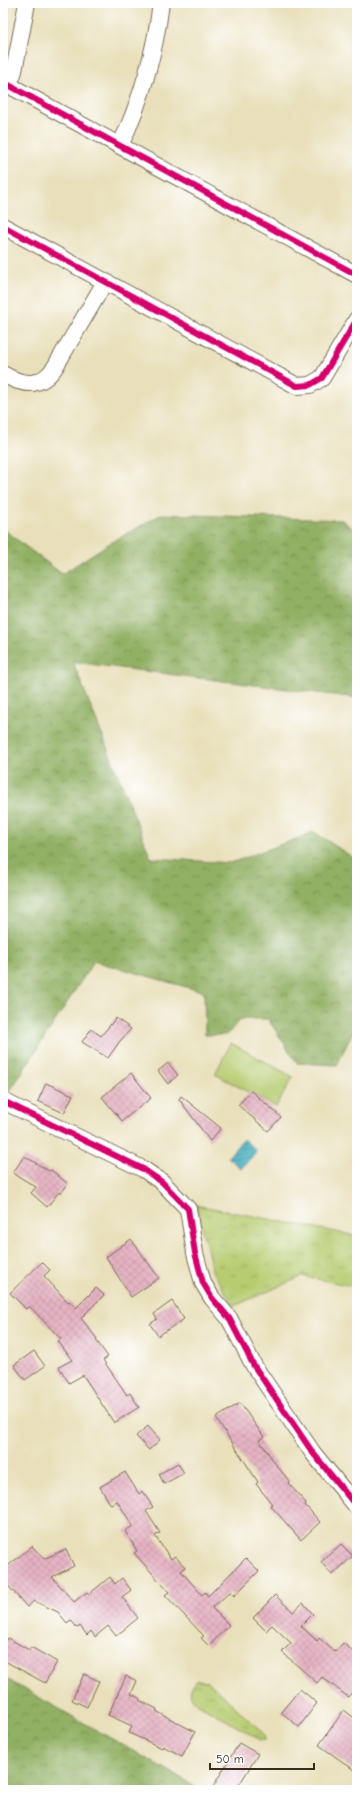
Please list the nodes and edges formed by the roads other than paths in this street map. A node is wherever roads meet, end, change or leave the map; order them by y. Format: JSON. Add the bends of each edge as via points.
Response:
{"nodes":[{"id":1,"x":28,"y":3,"type":"edge"},
{"id":2,"x":161,"y":3,"type":"edge"},
{"id":3,"x":6,"y":83,"type":"edge"},
{"id":4,"x":120,"y":146,"type":"junction"},
{"id":5,"x":3,"y":226,"type":"edge"},
{"id":6,"x":357,"y":275,"type":"edge"},
{"id":7,"x":104,"y":282,"type":"junction"},
{"id":8,"x":357,"y":319,"type":"edge"},
{"id":9,"x":3,"y":374,"type":"edge"},
{"id":10,"x":3,"y":1101,"type":"edge"},
{"id":11,"x":357,"y":1507,"type":"edge"}],
"edges":[{"from":1,"to":3,"type":"street","via":[[14,71]]},
{"from":2,"to":4,"type":"street","via":[[147,71]]},
{"from":3,"to":4,"type":"street"},
{"from":4,"to":6,"type":"street"},
{"from":5,"to":7,"type":"street"},
{"from":7,"to":8,"type":"street","via":[[297,386],[310,385],[322,378]]},
{"from":7,"to":9,"type":"street","via":[[55,367],[47,376],[36,382],[22,383]]},
{"from":10,"to":11,"type":"street","via":[[143,1169],[162,1182],[188,1209],[203,1283],[229,1318],[254,1366],[313,1453]]}]}
